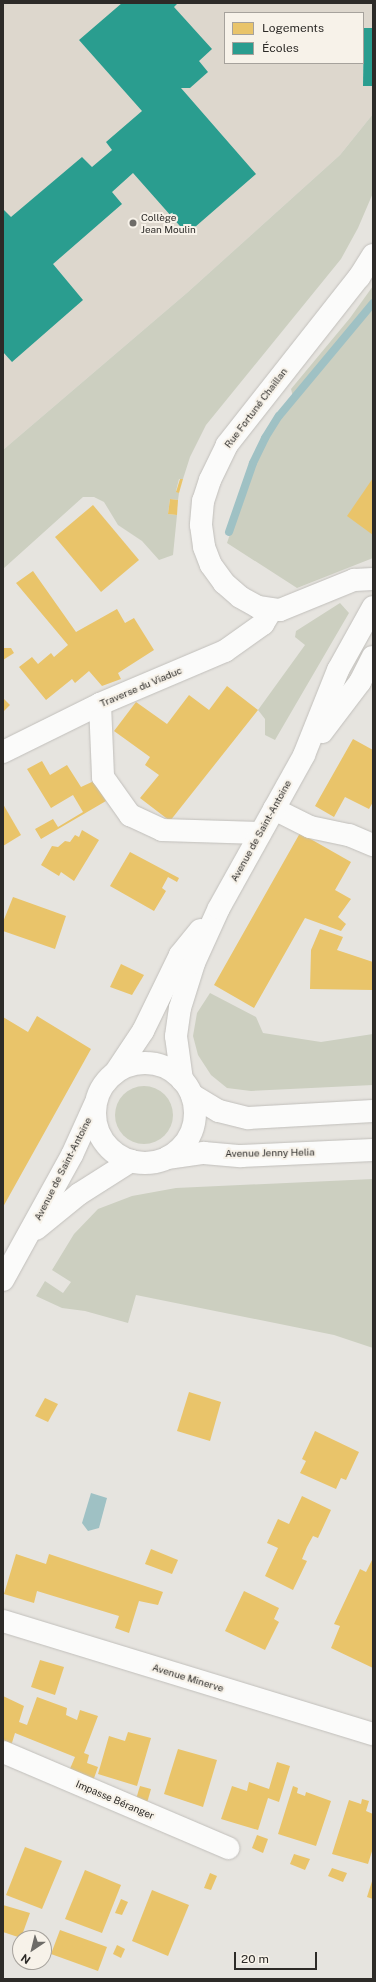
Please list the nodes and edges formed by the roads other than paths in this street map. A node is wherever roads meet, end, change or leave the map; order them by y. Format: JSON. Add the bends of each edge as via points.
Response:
{"nodes":[{"id":1,"x":373,"y":256,"type":"edge"},
{"id":2,"x":373,"y":579,"type":"edge"},
{"id":3,"x":373,"y":607,"type":"edge"},
{"id":4,"x":271,"y":611,"type":"junction"},
{"id":5,"x":373,"y":657,"type":"edge"},
{"id":6,"x":100,"y":704,"type":"junction"},
{"id":7,"x":3,"y":752,"type":"edge"},
{"id":8,"x":304,"y":755,"type":"junction"},
{"id":9,"x":274,"y":809,"type":"junction"},
{"id":10,"x":260,"y":833,"type":"junction"},
{"id":11,"x":373,"y":845,"type":"edge"},
{"id":12,"x":219,"y":908,"type":"junction"},
{"id":13,"x":115,"y":1073,"type":"junction"},
{"id":14,"x":187,"y":1087,"type":"junction"},
{"id":15,"x":96,"y":1104,"type":"junction"},
{"id":16,"x":373,"y":1111,"type":"edge"},
{"id":17,"x":373,"y":1150,"type":"edge"},
{"id":18,"x":167,"y":1158,"type":"junction"},
{"id":19,"x":131,"y":1161,"type":"junction"},
{"id":20,"x":30,"y":1233,"type":"junction"},
{"id":21,"x":3,"y":1280,"type":"edge"},
{"id":22,"x":3,"y":1621,"type":"edge"},
{"id":23,"x":373,"y":1734,"type":"edge"},
{"id":24,"x":3,"y":1752,"type":"edge"},
{"id":25,"x":228,"y":1848,"type":"dead end"}],
"edges":[{"from":1,"to":4,"type":"street","name":"Rue Fortuné Chaillan","via":[[360,277],[227,445],[203,501],[204,547],[212,565],[224,583],[240,597]]},
{"from":2,"to":4,"type":"street","via":[[354,580],[290,608]]},
{"from":3,"to":8,"type":"street","name":"Avenue de Saint-Antoine","via":[[338,670]]},
{"from":4,"to":6,"type":"street","name":"Traverse du Viaduc","via":[[263,624],[225,651]]},
{"from":5,"to":8,"type":"street","name":"Avenue de Saint-Antoine","via":[[360,682]]},
{"from":6,"to":7,"type":"street","name":"Traverse du Viaduc"},
{"from":6,"to":10,"type":"street","via":[[103,777],[130,815],[162,830]]},
{"from":8,"to":9,"type":"street","name":"Avenue de Saint-Antoine"},
{"from":9,"to":10,"type":"street","name":"Avenue de Saint-Antoine"},
{"from":9,"to":11,"type":"street","via":[[310,828],[340,833]]},
{"from":10,"to":12,"type":"street","name":"Avenue de Saint-Antoine"},
{"from":12,"to":13,"type":"street","name":"Avenue de Saint-Antoine","via":[[180,955],[143,1031]]},
{"from":12,"to":14,"type":"street","name":"Avenue de Saint-Antoine","via":[[194,963],[180,1008],[176,1036]]},
{"from":13,"to":14,"type":"street","via":[[131,1065],[150,1064],[167,1069]]},
{"from":13,"to":15,"type":"street","via":[[102,1087]]},
{"from":14,"to":16,"type":"street","via":[[219,1111],[248,1118]]},
{"from":14,"to":18,"type":"street","via":[[195,1114],[192,1132],[182,1147]]},
{"from":15,"to":19,"type":"street","via":[[96,1122],[102,1140],[115,1153]]},
{"from":15,"to":20,"type":"street","name":"Avenue de Saint-Antoine"},
{"from":17,"to":18,"type":"street","name":"Avenue Jenny Helia","via":[[242,1156],[204,1153]]},
{"from":18,"to":19,"type":"street","via":[[150,1163]]},
{"from":19,"to":20,"type":"street","name":"Avenue de Saint-Antoine","via":[[79,1194]]},
{"from":20,"to":21,"type":"street","name":"Avenue de Saint-Antoine"},
{"from":22,"to":23,"type":"street","name":"Avenue Minerve"},
{"from":24,"to":25,"type":"street","name":"Impasse Béranger"}]}
